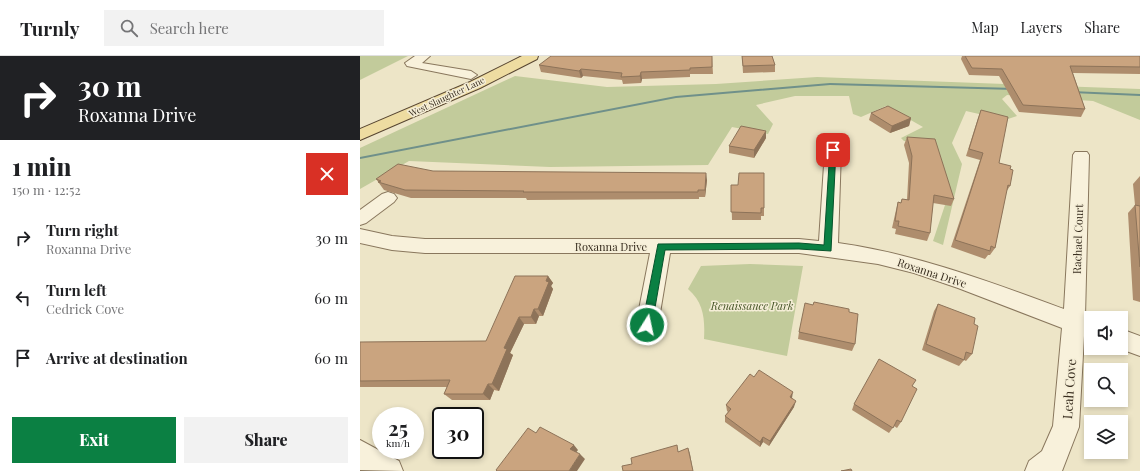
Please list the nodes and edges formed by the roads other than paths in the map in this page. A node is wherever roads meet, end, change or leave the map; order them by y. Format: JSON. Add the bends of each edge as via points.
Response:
{"nodes":[{"id":1,"x":424,"y":56,"type":"edge"},
{"id":2,"x":509,"y":56,"type":"edge"},
{"id":3,"x":532,"y":56,"type":"edge"},
{"id":4,"x":471,"y":75,"type":"junction"},
{"id":5,"x":360,"y":122,"type":"edge"},
{"id":6,"x":360,"y":134,"type":"edge"},
{"id":7,"x":833,"y":150,"type":"dead end"},
{"id":8,"x":1081,"y":155,"type":"dead end"},
{"id":9,"x":388,"y":198,"type":"dead end"},
{"id":10,"x":360,"y":219,"type":"edge"},
{"id":11,"x":360,"y":236,"type":"edge"},
{"id":12,"x":661,"y":247,"type":"junction"},
{"id":13,"x":828,"y":249,"type":"junction"},
{"id":14,"x":647,"y":325,"type":"dead end"},
{"id":15,"x":1082,"y":326,"type":"edge"},
{"id":16,"x":1128,"y":342,"type":"edge"},
{"id":17,"x":1140,"y":346,"type":"edge"},
{"id":18,"x":360,"y":454,"type":"edge"},
{"id":19,"x":389,"y":471,"type":"edge"},
{"id":20,"x":1039,"y":471,"type":"edge"}],
"edges":[{"from":1,"to":4,"type":"street","via":[[411,63]]},
{"from":2,"to":4,"type":"main road","name":"West Slaughter Lane"},
{"from":3,"to":6,"type":"main road","name":"West Slaughter Lane","via":[[455,94]]},
{"from":4,"to":5,"type":"main road","name":"West Slaughter Lane"},
{"from":7,"to":13,"type":"street"},
{"from":8,"to":15,"type":"street","name":"Rachael Court"},
{"from":9,"to":10,"type":"street"},
{"from":11,"to":12,"type":"street","name":"Roxanna Drive","via":[[392,243],[425,246]]},
{"from":12,"to":13,"type":"street","name":"Roxanna Drive","via":[[799,246]]},
{"from":12,"to":14,"type":"street"},
{"from":13,"to":15,"type":"street","name":"Roxanna Drive","via":[[859,253],[915,267]]},
{"from":15,"to":20,"type":"street","name":"Leah Cove","via":[[1066,427],[1052,461]]},
{"from":16,"to":17,"type":"street"},
{"from":18,"to":19,"type":"street"}]}
